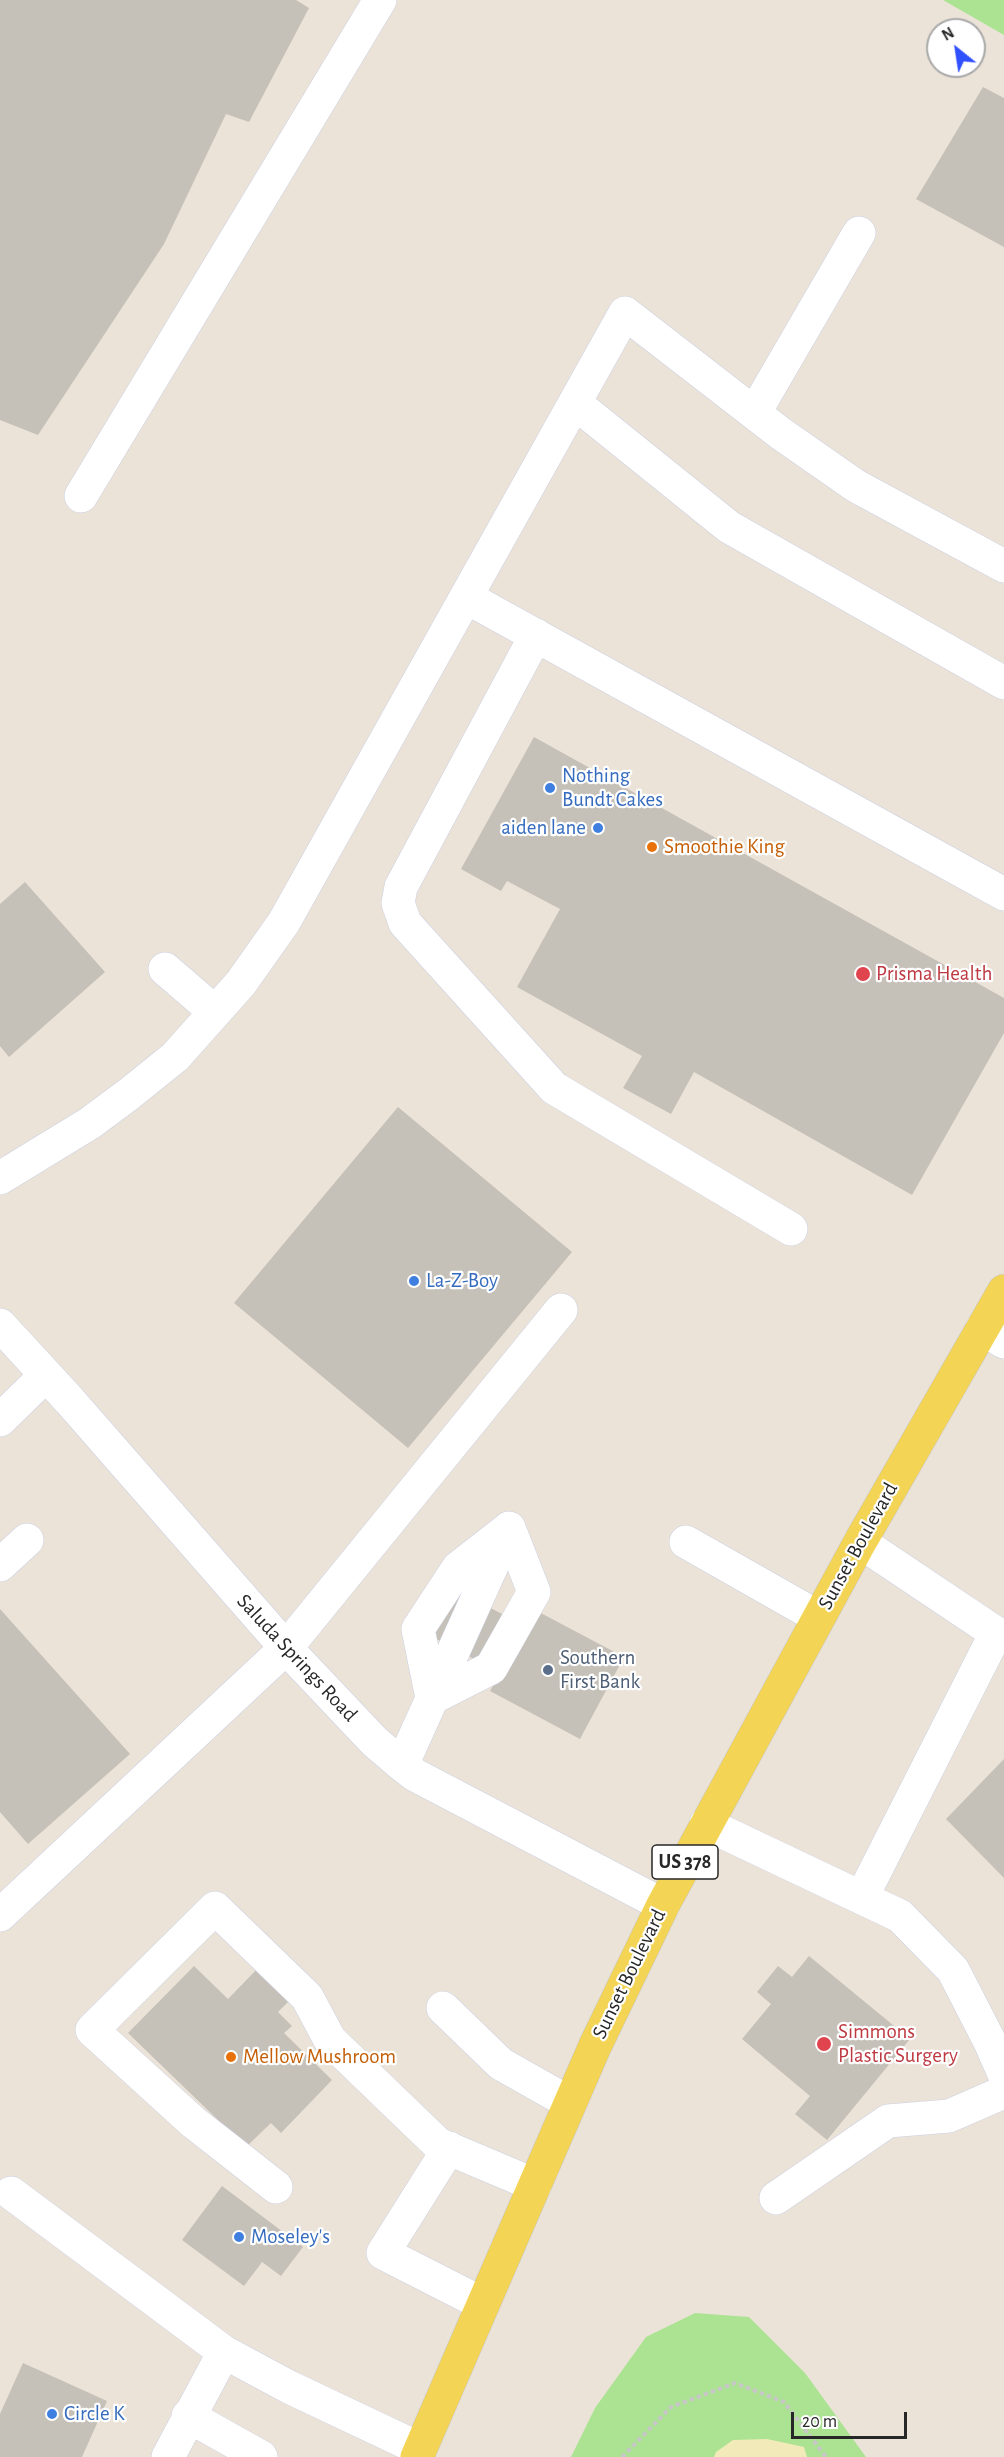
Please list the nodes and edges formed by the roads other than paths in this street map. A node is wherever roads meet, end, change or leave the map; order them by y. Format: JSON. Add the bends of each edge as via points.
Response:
{"nodes":[{"id":1,"x":380,"y":0,"type":"edge"},
{"id":2,"x":859,"y":232,"type":"dead end"},
{"id":3,"x":575,"y":404,"type":"junction"},
{"id":4,"x":755,"y":412,"type":"junction"},
{"id":5,"x":81,"y":496,"type":"dead end"},
{"id":6,"x":1004,"y":566,"type":"edge"},
{"id":7,"x":466,"y":597,"type":"junction"},
{"id":8,"x":536,"y":635,"type":"junction"},
{"id":9,"x":1004,"y":683,"type":"edge"},
{"id":10,"x":1004,"y":894,"type":"edge"},
{"id":11,"x":165,"y":969,"type":"dead end"},
{"id":12,"x":215,"y":1012,"type":"junction"},
{"id":13,"x":0,"y":1178,"type":"edge"},
{"id":14,"x":790,"y":1229,"type":"dead end"},
{"id":15,"x":1004,"y":1291,"type":"edge"},
{"id":16,"x":561,"y":1310,"type":"dead end"},
{"id":17,"x":0,"y":1325,"type":"edge"},
{"id":18,"x":993,"y":1336,"type":"edge"},
{"id":19,"x":46,"y":1375,"type":"junction"},
{"id":20,"x":0,"y":1420,"type":"edge"},
{"id":21,"x":27,"y":1540,"type":"dead end"},
{"id":22,"x":686,"y":1542,"type":"dead end"},
{"id":23,"x":860,"y":1542,"type":"junction"},
{"id":24,"x":0,"y":1565,"type":"edge"},
{"id":25,"x":818,"y":1617,"type":"junction"},
{"id":26,"x":286,"y":1648,"type":"junction"},
{"id":27,"x":432,"y":1698,"type":"junction"},
{"id":28,"x":402,"y":1765,"type":"junction"},
{"id":29,"x":705,"y":1824,"type":"junction"},
{"id":30,"x":862,"y":1897,"type":"junction"},
{"id":31,"x":663,"y":1905,"type":"junction"},
{"id":32,"x":3,"y":1906,"type":"edge"},
{"id":33,"x":443,"y":2008,"type":"dead end"},
{"id":34,"x":1004,"y":2074,"type":"edge"},
{"id":35,"x":1004,"y":2092,"type":"edge"},
{"id":36,"x":570,"y":2103,"type":"junction"},
{"id":37,"x":449,"y":2148,"type":"junction"},
{"id":38,"x":535,"y":2185,"type":"junction"},
{"id":39,"x":276,"y":2187,"type":"dead end"},
{"id":40,"x":11,"y":2193,"type":"dead end"},
{"id":41,"x":776,"y":2198,"type":"dead end"},
{"id":42,"x":483,"y":2304,"type":"junction"},
{"id":43,"x":224,"y":2352,"type":"junction"},
{"id":44,"x":188,"y":2416,"type":"junction"},
{"id":45,"x":418,"y":2453,"type":"edge"},
{"id":46,"x":168,"y":2457,"type":"edge"},
{"id":47,"x":261,"y":2457,"type":"edge"}],
"edges":[{"from":1,"to":5,"type":"street"},
{"from":2,"to":4,"type":"street"},
{"from":3,"to":4,"type":"street","via":[[626,313]]},
{"from":3,"to":7,"type":"street"},
{"from":3,"to":9,"type":"street","via":[[729,526]]},
{"from":4,"to":6,"type":"street","via":[[856,486]]},
{"from":7,"to":8,"type":"street"},
{"from":7,"to":12,"type":"street","via":[[284,922]]},
{"from":8,"to":10,"type":"street"},
{"from":8,"to":14,"type":"street","via":[[401,887],[398,903],[405,922],[554,1088]]},
{"from":11,"to":12,"type":"street"},
{"from":12,"to":13,"type":"street","via":[[175,1057],[129,1094],[90,1123]]},
{"from":15,"to":18,"type":"main road","name":"Sunset Boulevard","number":"US 378"},
{"from":16,"to":26,"type":"street"},
{"from":17,"to":19,"type":"street","name":"Saluda Springs Road"},
{"from":18,"to":23,"type":"main road","name":"Sunset Boulevard","number":"US 378"},
{"from":19,"to":20,"type":"street"},
{"from":19,"to":26,"type":"street","name":"Saluda Springs Road"},
{"from":21,"to":24,"type":"street"},
{"from":22,"to":25,"type":"street"},
{"from":23,"to":25,"type":"main road","name":"Sunset Boulevard","number":"US 378"},
{"from":23,"to":30,"type":"street","via":[[996,1633]]},
{"from":25,"to":29,"type":"main road","name":"Sunset Boulevard","number":"US 378"},
{"from":26,"to":28,"type":"street","name":"Saluda Springs Road"},
{"from":26,"to":32,"type":"street"},
{"from":27,"to":27,"type":"street","via":[[478,1601],[509,1528],[534,1592],[491,1668]]},
{"from":27,"to":28,"type":"street"},
{"from":28,"to":31,"type":"street","name":"Saluda Springs Road"},
{"from":29,"to":30,"type":"street"},
{"from":29,"to":31,"type":"main road","name":"Sunset Boulevard","number":"US 378"},
{"from":30,"to":34,"type":"street","via":[[900,1916],[953,1970]]},
{"from":31,"to":36,"type":"main road","name":"Sunset Boulevard","number":"US 378"},
{"from":33,"to":36,"type":"street","via":[[501,2064]]},
{"from":35,"to":41,"type":"street","via":[[949,2116],[888,2121]]},
{"from":36,"to":38,"type":"main road","name":"Sunset Boulevard","number":"US 378"},
{"from":37,"to":38,"type":"street"},
{"from":37,"to":39,"type":"street","via":[[438,2144],[330,2040],[308,1997],[215,1908],[92,2030],[193,2122]]},
{"from":37,"to":42,"type":"street","via":[[384,2253]]},
{"from":38,"to":42,"type":"main road","name":"Sunset Boulevard","number":"US 378"},
{"from":40,"to":43,"type":"street"},
{"from":42,"to":45,"type":"main road","name":"Sunset Boulevard","number":"US 378"},
{"from":43,"to":44,"type":"street"},
{"from":43,"to":45,"type":"street"},
{"from":44,"to":46,"type":"street"},
{"from":44,"to":47,"type":"street"}]}
